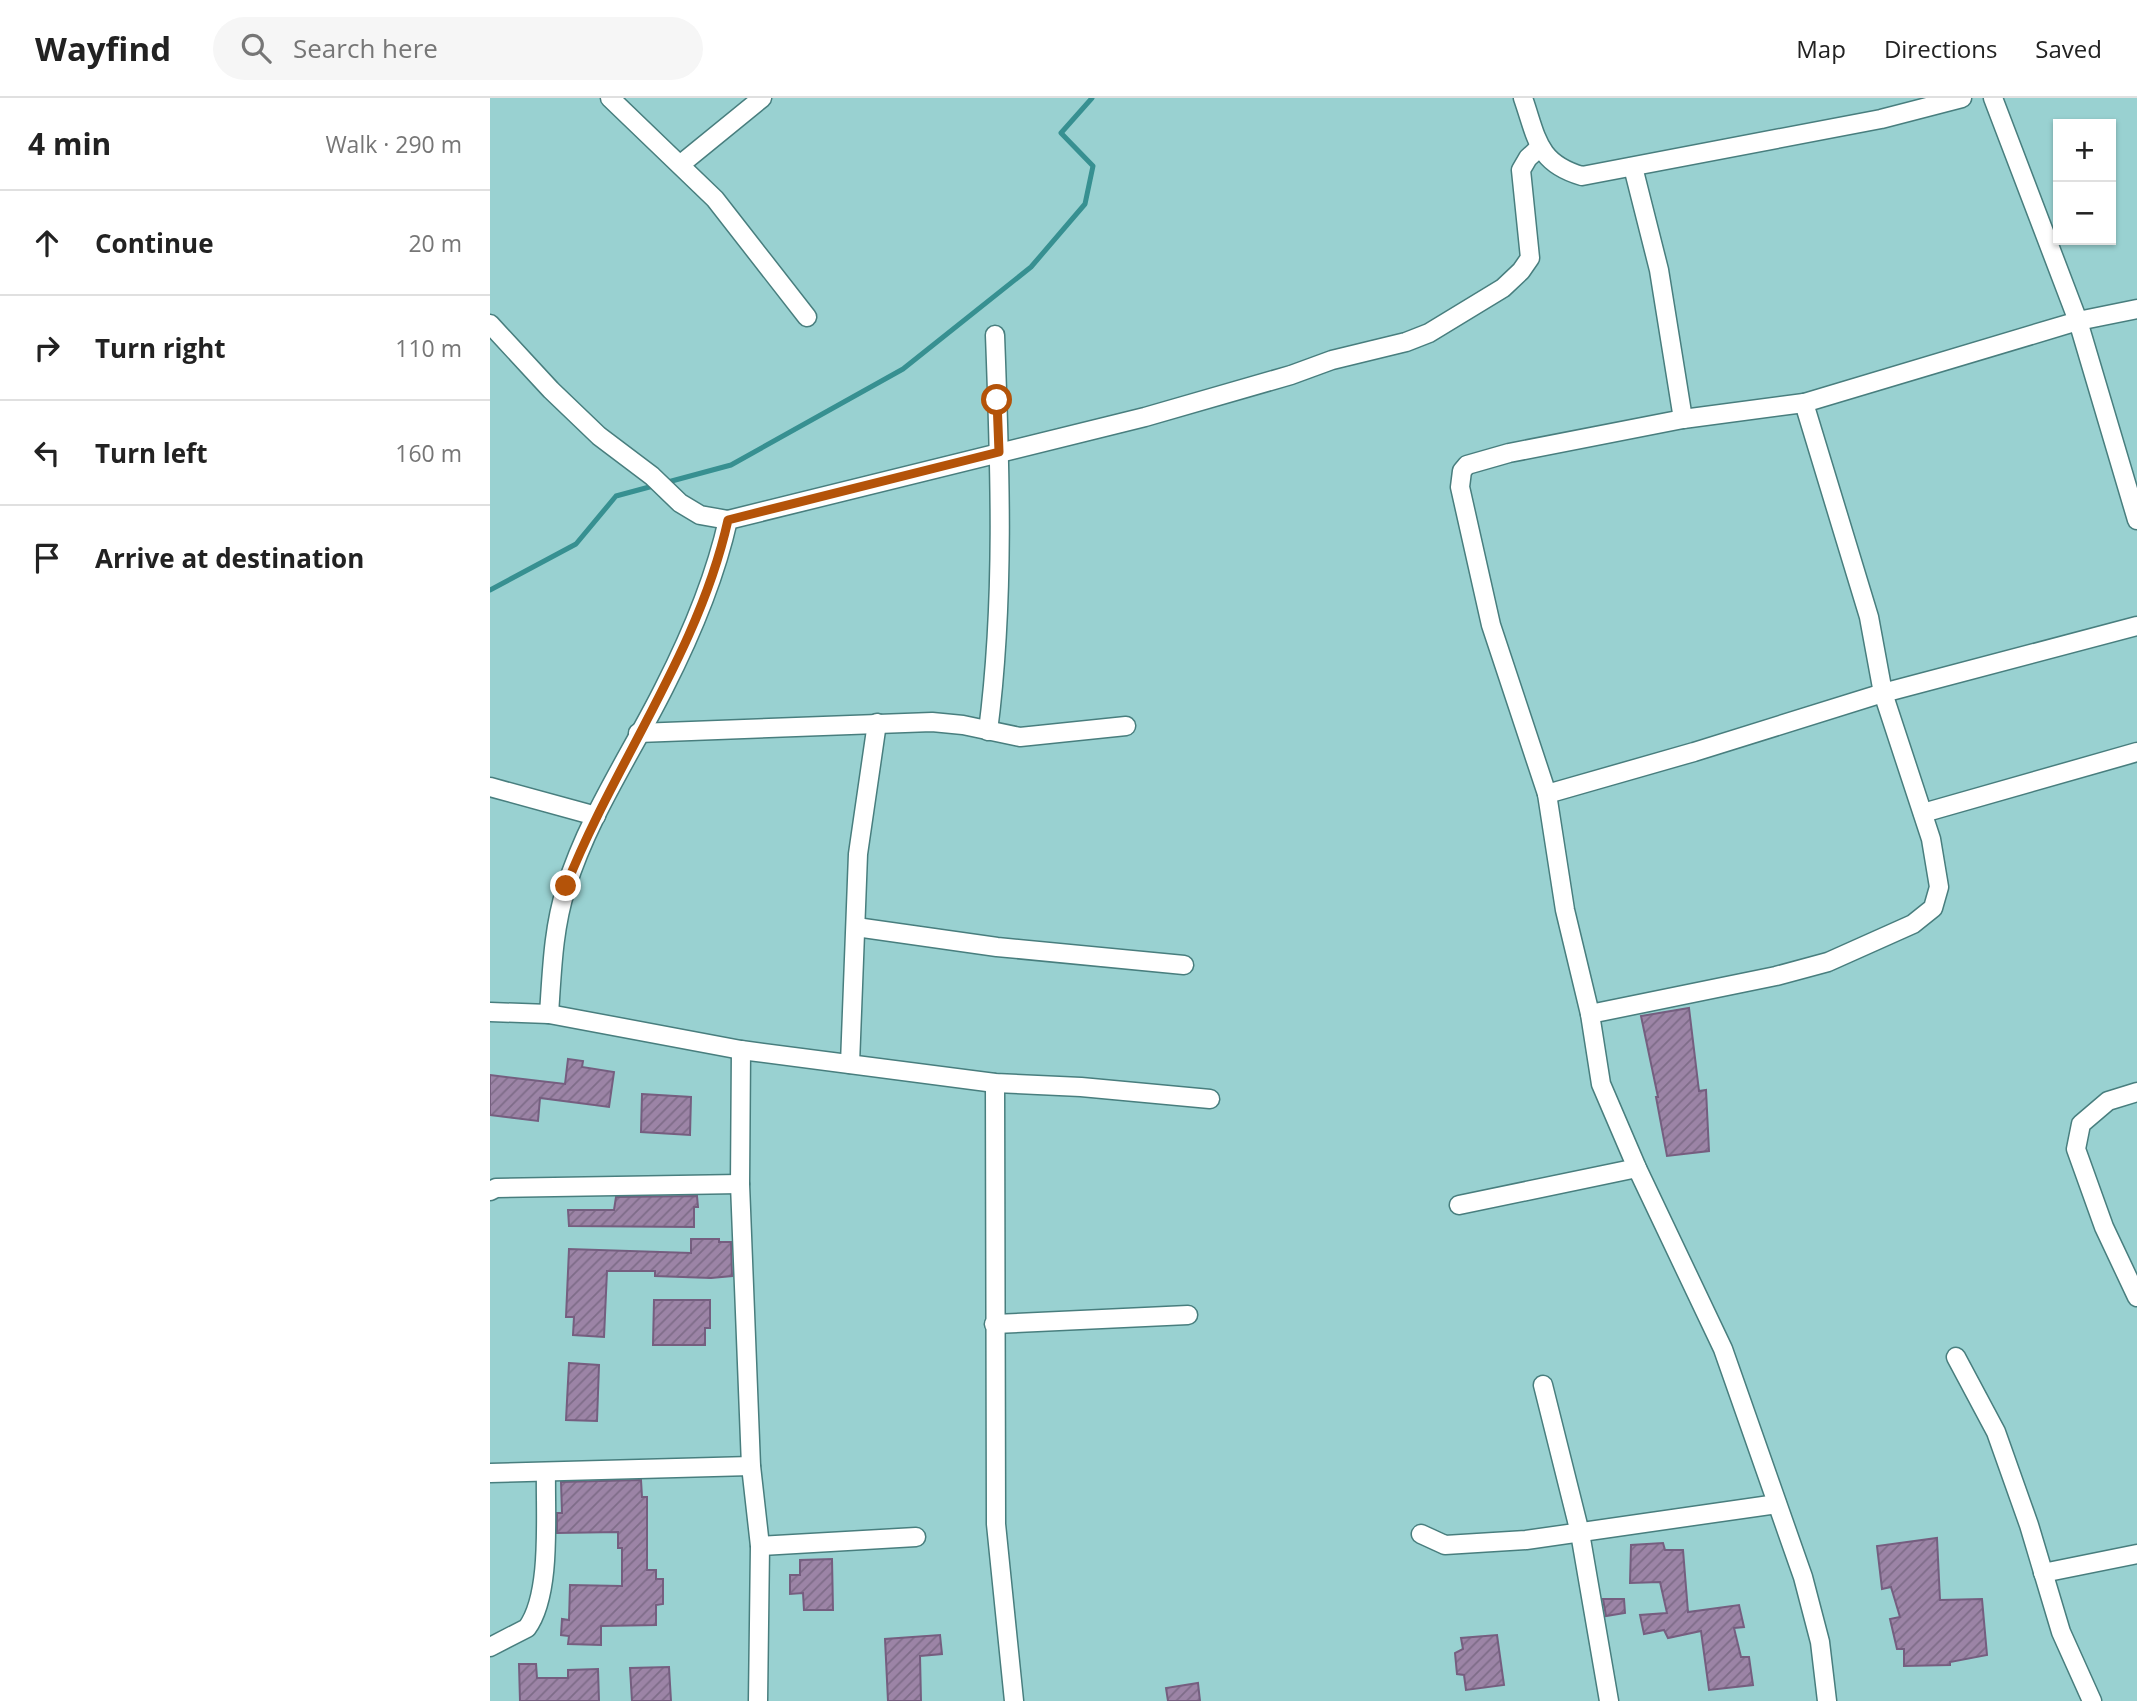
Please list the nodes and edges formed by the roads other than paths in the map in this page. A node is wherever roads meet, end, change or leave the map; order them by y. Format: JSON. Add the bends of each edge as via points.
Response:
{"nodes":[{"id":1,"x":610,"y":98,"type":"edge"},
{"id":2,"x":762,"y":98,"type":"edge"},
{"id":3,"x":1523,"y":98,"type":"edge"},
{"id":4,"x":1962,"y":98,"type":"edge"},
{"id":5,"x":1993,"y":98,"type":"edge"},
{"id":6,"x":1540,"y":147,"type":"junction"},
{"id":7,"x":681,"y":164,"type":"junction"},
{"id":8,"x":1633,"y":167,"type":"junction"},
{"id":9,"x":2137,"y":309,"type":"edge"},
{"id":10,"x":807,"y":317,"type":"dead end"},
{"id":11,"x":2078,"y":321,"type":"junction"},
{"id":12,"x":490,"y":324,"type":"edge"},
{"id":13,"x":995,"y":335,"type":"dead end"},
{"id":14,"x":1804,"y":403,"type":"junction"},
{"id":15,"x":1684,"y":419,"type":"junction"},
{"id":16,"x":999,"y":452,"type":"junction"},
{"id":17,"x":728,"y":520,"type":"junction"},
{"id":18,"x":2137,"y":520,"type":"edge"},
{"id":19,"x":2137,"y":626,"type":"edge"},
{"id":20,"x":1883,"y":693,"type":"junction"},
{"id":21,"x":877,"y":723,"type":"junction"},
{"id":22,"x":1126,"y":726,"type":"dead end"},
{"id":23,"x":988,"y":731,"type":"junction"},
{"id":24,"x":638,"y":733,"type":"junction"},
{"id":25,"x":2137,"y":752,"type":"edge"},
{"id":26,"x":490,"y":787,"type":"edge"},
{"id":27,"x":1547,"y":794,"type":"junction"},
{"id":28,"x":1923,"y":813,"type":"junction"},
{"id":29,"x":596,"y":816,"type":"junction"},
{"id":30,"x":856,"y":927,"type":"junction"},
{"id":31,"x":1184,"y":965,"type":"dead end"},
{"id":32,"x":490,"y":1012,"type":"edge"},
{"id":33,"x":549,"y":1014,"type":"junction"},
{"id":34,"x":1590,"y":1014,"type":"junction"},
{"id":35,"x":741,"y":1050,"type":"junction"},
{"id":36,"x":850,"y":1064,"type":"junction"},
{"id":37,"x":995,"y":1083,"type":"junction"},
{"id":38,"x":2137,"y":1092,"type":"edge"},
{"id":39,"x":1210,"y":1099,"type":"dead end"},
{"id":40,"x":1637,"y":1168,"type":"junction"},
{"id":41,"x":740,"y":1184,"type":"junction"},
{"id":42,"x":490,"y":1191,"type":"edge"},
{"id":43,"x":1459,"y":1205,"type":"dead end"},
{"id":44,"x":2137,"y":1297,"type":"edge"},
{"id":45,"x":1188,"y":1315,"type":"dead end"},
{"id":46,"x":994,"y":1324,"type":"junction"},
{"id":47,"x":1956,"y":1357,"type":"dead end"},
{"id":48,"x":1543,"y":1385,"type":"dead end"},
{"id":49,"x":751,"y":1466,"type":"junction"},
{"id":50,"x":546,"y":1472,"type":"junction"},
{"id":51,"x":490,"y":1473,"type":"edge"},
{"id":52,"x":1777,"y":1504,"type":"junction"},
{"id":53,"x":1580,"y":1533,"type":"junction"},
{"id":54,"x":1421,"y":1534,"type":"dead end"},
{"id":55,"x":916,"y":1537,"type":"dead end"},
{"id":56,"x":760,"y":1546,"type":"junction"},
{"id":57,"x":2137,"y":1555,"type":"edge"},
{"id":58,"x":2043,"y":1573,"type":"junction"},
{"id":59,"x":490,"y":1647,"type":"edge"},
{"id":60,"x":758,"y":1701,"type":"edge"},
{"id":61,"x":1014,"y":1701,"type":"edge"},
{"id":62,"x":1609,"y":1701,"type":"edge"},
{"id":63,"x":1827,"y":1701,"type":"edge"},
{"id":64,"x":2092,"y":1701,"type":"edge"}],
"edges":[{"from":1,"to":7,"type":"street"},
{"from":2,"to":7,"type":"street"},
{"from":3,"to":6,"type":"street"},
{"from":4,"to":8,"type":"street","via":[[1881,119]]},
{"from":5,"to":11,"type":"street"},
{"from":6,"to":8,"type":"street","via":[[1564,171],[1582,176]]},
{"from":6,"to":16,"type":"street","via":[[1521,170],[1530,258],[1503,288],[1429,333],[1144,417]]},
{"from":7,"to":10,"type":"street","via":[[715,199]]},
{"from":8,"to":15,"type":"street","via":[[1659,270]]},
{"from":9,"to":11,"type":"street"},
{"from":11,"to":14,"type":"street"},
{"from":11,"to":18,"type":"street"},
{"from":12,"to":17,"type":"street","via":[[599,436],[680,503],[700,515]]},
{"from":13,"to":16,"type":"street"},
{"from":14,"to":15,"type":"street"},
{"from":14,"to":20,"type":"street","via":[[1869,617]]},
{"from":15,"to":27,"type":"street","via":[[1509,453],[1467,465],[1462,471],[1460,486],[1491,625]]},
{"from":16,"to":17,"type":"street"},
{"from":16,"to":23,"type":"street","via":[[999,583]]},
{"from":17,"to":24,"type":"street","via":[[690,631]]},
{"from":19,"to":20,"type":"street"},
{"from":20,"to":27,"type":"street"},
{"from":20,"to":28,"type":"street"},
{"from":21,"to":23,"type":"street","via":[[932,722]]},
{"from":21,"to":24,"type":"street"},
{"from":21,"to":30,"type":"street","via":[[858,854]]},
{"from":22,"to":23,"type":"street","via":[[1020,737]]},
{"from":24,"to":29,"type":"street"},
{"from":25,"to":28,"type":"street"},
{"from":26,"to":29,"type":"street"},
{"from":27,"to":34,"type":"street","via":[[1565,910]]},
{"from":28,"to":34,"type":"street","via":[[1939,887],[1933,908],[1913,924],[1815,965],[1776,976]]},
{"from":29,"to":33,"type":"street","via":[[557,919]]},
{"from":30,"to":31,"type":"street","via":[[997,947]]},
{"from":30,"to":36,"type":"street"},
{"from":32,"to":33,"type":"street"},
{"from":33,"to":35,"type":"street"},
{"from":34,"to":40,"type":"street","via":[[1601,1084]]},
{"from":35,"to":36,"type":"street"},
{"from":35,"to":41,"type":"street"},
{"from":36,"to":37,"type":"street"},
{"from":37,"to":39,"type":"street"},
{"from":37,"to":46,"type":"street"},
{"from":38,"to":44,"type":"street","via":[[2108,1101],[2081,1124],[2076,1149],[2104,1227]]},
{"from":40,"to":43,"type":"street"},
{"from":40,"to":52,"type":"street","via":[[1723,1349]]},
{"from":41,"to":42,"type":"street"},
{"from":41,"to":49,"type":"street"},
{"from":45,"to":46,"type":"street"},
{"from":46,"to":61,"type":"street","via":[[996,1524]]},
{"from":47,"to":58,"type":"street","via":[[1996,1432]]},
{"from":48,"to":53,"type":"street"},
{"from":49,"to":50,"type":"street"},
{"from":49,"to":56,"type":"street"},
{"from":50,"to":51,"type":"street"},
{"from":50,"to":59,"type":"street","via":[[541,1594],[527,1628]]},
{"from":52,"to":53,"type":"street"},
{"from":52,"to":63,"type":"street","via":[[1820,1642]]},
{"from":53,"to":54,"type":"street","via":[[1446,1545]]},
{"from":53,"to":62,"type":"street"},
{"from":55,"to":56,"type":"street"},
{"from":56,"to":60,"type":"street"},
{"from":57,"to":58,"type":"street"},
{"from":58,"to":64,"type":"street","via":[[2061,1632]]}]}
